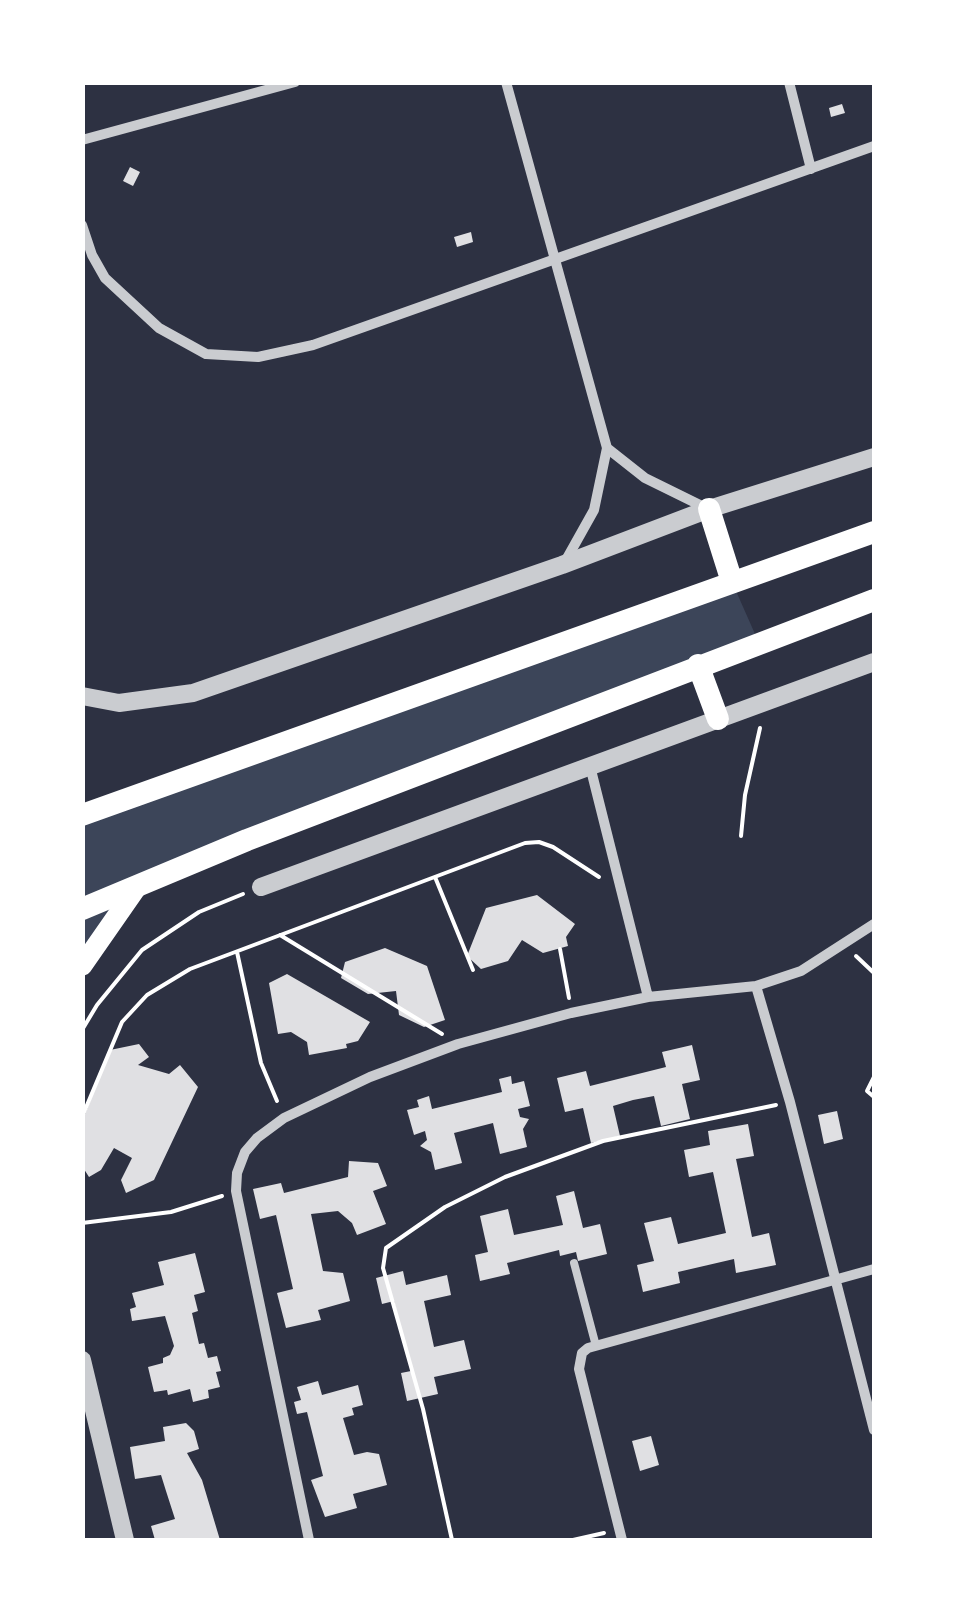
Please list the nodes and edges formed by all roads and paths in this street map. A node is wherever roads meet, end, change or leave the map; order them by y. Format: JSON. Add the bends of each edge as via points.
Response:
{"nodes":[{"id":1,"x":295,"y":82,"type":"edge"},
{"id":2,"x":506,"y":82,"type":"edge"},
{"id":3,"x":789,"y":82,"type":"edge"},
{"id":4,"x":82,"y":140,"type":"edge"},
{"id":5,"x":874,"y":146,"type":"edge"},
{"id":6,"x":811,"y":169,"type":"junction"},
{"id":7,"x":82,"y":225,"type":"edge"},
{"id":8,"x":556,"y":260,"type":"junction"},
{"id":9,"x":608,"y":448,"type":"junction"},
{"id":10,"x":874,"y":457,"type":"edge"},
{"id":11,"x":709,"y":509,"type":"junction"},
{"id":12,"x":874,"y":532,"type":"edge"},
{"id":13,"x":562,"y":566,"type":"junction"},
{"id":14,"x":732,"y":582,"type":"junction"},
{"id":15,"x":874,"y":600,"type":"edge"},
{"id":16,"x":874,"y":662,"type":"edge"},
{"id":17,"x":698,"y":665,"type":"junction"},
{"id":18,"x":82,"y":696,"type":"edge"},
{"id":19,"x":765,"y":701,"type":"junction"},
{"id":20,"x":718,"y":719,"type":"junction"},
{"id":21,"x":590,"y":766,"type":"junction"},
{"id":22,"x":87,"y":809,"type":"edge"},
{"id":23,"x":741,"y":836,"type":"dead end"},
{"id":24,"x":435,"y":877,"type":"junction"},
{"id":25,"x":137,"y":887,"type":"junction"},
{"id":26,"x":261,"y":887,"type":"joint"},
{"id":27,"x":620,"y":890,"type":"junction"},
{"id":28,"x":82,"y":909,"type":"edge"},
{"id":29,"x":874,"y":924,"type":"edge"},
{"id":30,"x":280,"y":936,"type":"junction"},
{"id":31,"x":846,"y":946,"type":"junction"},
{"id":32,"x":560,"y":949,"type":"dead end"},
{"id":33,"x":237,"y":952,"type":"junction"},
{"id":34,"x":82,"y":966,"type":"edge"},
{"id":35,"x":473,"y":970,"type":"dead end"},
{"id":36,"x":874,"y":973,"type":"edge"},
{"id":37,"x":756,"y":986,"type":"junction"},
{"id":38,"x":648,"y":997,"type":"junction"},
{"id":39,"x":571,"y":1013,"type":"junction"},
{"id":40,"x":82,"y":1030,"type":"edge"},
{"id":41,"x":458,"y":1044,"type":"junction"},
{"id":42,"x":874,"y":1076,"type":"edge"},
{"id":43,"x":874,"y":1097,"type":"edge"},
{"id":44,"x":790,"y":1102,"type":"junction"},
{"id":45,"x":82,"y":1117,"type":"edge"},
{"id":46,"x":284,"y":1118,"type":"junction"},
{"id":47,"x":236,"y":1192,"type":"junction"},
{"id":48,"x":82,"y":1222,"type":"edge"},
{"id":49,"x":574,"y":1263,"type":"dead end"},
{"id":50,"x":874,"y":1268,"type":"edge"},
{"id":51,"x":836,"y":1279,"type":"junction"},
{"id":52,"x":596,"y":1346,"type":"junction"},
{"id":53,"x":82,"y":1360,"type":"edge"},
{"id":54,"x":874,"y":1430,"type":"edge"},
{"id":55,"x":620,"y":1535,"type":"edge"},
{"id":56,"x":125,"y":1540,"type":"edge"},
{"id":57,"x":309,"y":1540,"type":"edge"},
{"id":58,"x":452,"y":1540,"type":"edge"},
{"id":59,"x":574,"y":1540,"type":"edge"}],
"edges":[{"from":1,"to":4,"type":"street"},
{"from":2,"to":8,"type":"street"},
{"from":3,"to":6,"type":"street"},
{"from":5,"to":6,"type":"street"},
{"from":6,"to":8,"type":"street"},
{"from":7,"to":8,"type":"street","via":[[104,278],[132,306],[184,343],[231,356],[313,345]]},
{"from":8,"to":9,"type":"street"},
{"from":9,"to":11,"type":"street","via":[[645,478]]},
{"from":9,"to":13,"type":"street","via":[[594,510]]},
{"from":10,"to":11,"type":"street"},
{"from":11,"to":13,"type":"street"},
{"from":11,"to":14,"type":"main road"},
{"from":12,"to":14,"type":"main road"},
{"from":13,"to":18,"type":"street","via":[[193,694],[120,703]]},
{"from":14,"to":22,"type":"main road"},
{"from":15,"to":17,"type":"main road"},
{"from":16,"to":19,"type":"street"},
{"from":17,"to":20,"type":"main road"},
{"from":17,"to":25,"type":"main road"},
{"from":19,"to":20,"type":"street"},
{"from":19,"to":23,"type":"path"},
{"from":20,"to":21,"type":"street"},
{"from":21,"to":26,"type":"street"},
{"from":21,"to":27,"type":"street"},
{"from":24,"to":27,"type":"path","via":[[539,842]]},
{"from":24,"to":30,"type":"path"},
{"from":24,"to":35,"type":"path"},
{"from":25,"to":28,"type":"main road"},
{"from":25,"to":34,"type":"main road"},
{"from":26,"to":40,"type":"path","via":[[198,912],[142,950]]},
{"from":27,"to":38,"type":"street"},
{"from":29,"to":31,"type":"street"},
{"from":30,"to":33,"type":"path"},
{"from":30,"to":41,"type":"path"},
{"from":31,"to":36,"type":"path"},
{"from":31,"to":37,"type":"street"},
{"from":32,"to":39,"type":"path"},
{"from":33,"to":45,"type":"path","via":[[147,995],[122,1022]]},
{"from":33,"to":46,"type":"path","via":[[261,1063]]},
{"from":37,"to":38,"type":"street"},
{"from":37,"to":44,"type":"street"},
{"from":38,"to":39,"type":"street"},
{"from":39,"to":41,"type":"street"},
{"from":41,"to":46,"type":"street"},
{"from":42,"to":43,"type":"path","via":[[867,1091]]},
{"from":44,"to":51,"type":"street"},
{"from":44,"to":58,"type":"path","via":[[603,1141],[505,1177],[386,1248],[383,1268]]},
{"from":46,"to":47,"type":"street","via":[[245,1152]]},
{"from":47,"to":48,"type":"path","via":[[170,1212]]},
{"from":47,"to":57,"type":"street"},
{"from":49,"to":52,"type":"lane"},
{"from":50,"to":51,"type":"street"},
{"from":51,"to":52,"type":"street"},
{"from":51,"to":54,"type":"street"},
{"from":52,"to":55,"type":"street","via":[[582,1353],[579,1369]]},
{"from":53,"to":56,"type":"street"},
{"from":55,"to":59,"type":"path"}]}
